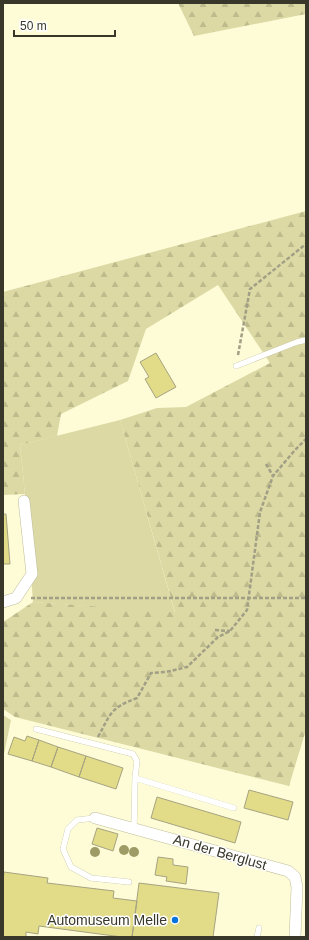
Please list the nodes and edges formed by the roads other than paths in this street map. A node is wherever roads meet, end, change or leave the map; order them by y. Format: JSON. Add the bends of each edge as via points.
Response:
{"nodes":[{"id":1,"x":306,"y":340,"type":"edge"},
{"id":2,"x":236,"y":366,"type":"road end"},
{"id":3,"x":24,"y":501,"type":"dead end"},
{"id":4,"x":3,"y":602,"type":"edge"},
{"id":5,"x":36,"y":729,"type":"dead end"},
{"id":6,"x":135,"y":778,"type":"junction"},
{"id":7,"x":234,"y":808,"type":"dead end"},
{"id":8,"x":95,"y":818,"type":"joint"},
{"id":9,"x":134,"y":828,"type":"junction"},
{"id":10,"x":129,"y":882,"type":"dead end"},
{"id":11,"x":302,"y":888,"type":"edge"},
{"id":12,"x":259,"y":928,"type":"dead end"},
{"id":13,"x":257,"y":937,"type":"edge"},
{"id":14,"x":295,"y":937,"type":"edge"}],
"edges":[{"from":1,"to":2,"type":"lane"},
{"from":3,"to":4,"type":"street","via":[[32,574],[16,598]]},
{"from":5,"to":6,"type":"lane","via":[[133,754],[137,762]]},
{"from":6,"to":7,"type":"lane"},
{"from":6,"to":9,"type":"lane"},
{"from":8,"to":9,"type":"street","name":"An der Berglust"},
{"from":8,"to":10,"type":"lane","via":[[77,820],[68,829],[63,849],[71,867],[91,878]]},
{"from":9,"to":11,"type":"street","name":"An der Berglust","via":[[288,871]]},
{"from":11,"to":14,"type":"street","name":"An der Berglust"},
{"from":12,"to":13,"type":"lane"}]}
